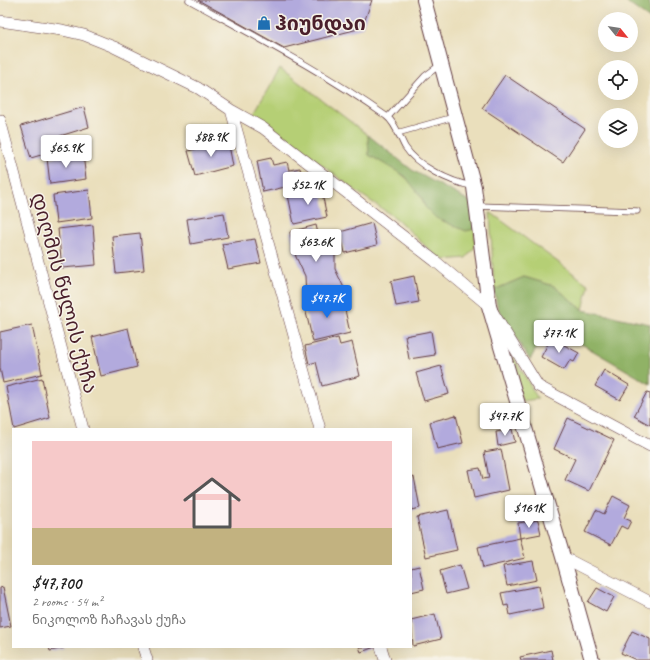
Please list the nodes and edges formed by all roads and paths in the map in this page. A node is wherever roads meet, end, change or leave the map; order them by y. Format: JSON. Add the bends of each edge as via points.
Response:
{"nodes":[{"id":1,"x":189,"y":0,"type":"edge"},
{"id":2,"x":424,"y":0,"type":"edge"},
{"id":3,"x":0,"y":21,"type":"edge"},
{"id":4,"x":441,"y":64,"type":"junction"},
{"id":5,"x":231,"y":110,"type":"junction"},
{"id":6,"x":388,"y":117,"type":"junction"},
{"id":7,"x":456,"y":117,"type":"junction"},
{"id":8,"x":0,"y":120,"type":"edge"},
{"id":9,"x":397,"y":133,"type":"junction"},
{"id":10,"x":474,"y":186,"type":"junction"},
{"id":11,"x":478,"y":206,"type":"junction"},
{"id":12,"x":637,"y":211,"type":"dead end"},
{"id":13,"x":489,"y":306,"type":"junction"},
{"id":14,"x":83,"y":428,"type":"edge"},
{"id":15,"x":320,"y":428,"type":"edge"},
{"id":16,"x":650,"y":446,"type":"edge"},
{"id":17,"x":564,"y":557,"type":"junction"},
{"id":18,"x":650,"y":602,"type":"edge"},
{"id":19,"x":143,"y":648,"type":"edge"},
{"id":20,"x":381,"y":648,"type":"edge"},
{"id":21,"x":147,"y":660,"type":"edge"},
{"id":22,"x":384,"y":660,"type":"edge"},
{"id":23,"x":592,"y":660,"type":"edge"}],
"edges":[{"from":1,"to":6,"type":"lane","via":[[299,61]]},
{"from":2,"to":4,"type":"street"},
{"from":3,"to":5,"type":"street","via":[[84,35],[143,59],[198,88]]},
{"from":4,"to":6,"type":"lane","via":[[426,76]]},
{"from":4,"to":7,"type":"street"},
{"from":5,"to":13,"type":"street","via":[[263,128],[436,261]]},
{"from":5,"to":15,"type":"street"},
{"from":6,"to":9,"type":"lane"},
{"from":7,"to":9,"type":"lane"},
{"from":7,"to":10,"type":"street"},
{"from":8,"to":14,"type":"street","name":"დიღმის წყლის ქუჩა"},
{"from":9,"to":10,"type":"lane","via":[[407,149],[424,166],[463,184]]},
{"from":10,"to":11,"type":"street"},
{"from":11,"to":12,"type":"lane"},
{"from":11,"to":13,"type":"street"},
{"from":13,"to":16,"type":"street","via":[[538,386]]},
{"from":13,"to":17,"type":"street"},
{"from":17,"to":18,"type":"street"},
{"from":17,"to":23,"type":"street"},
{"from":19,"to":21,"type":"street"},
{"from":20,"to":22,"type":"street"}]}
